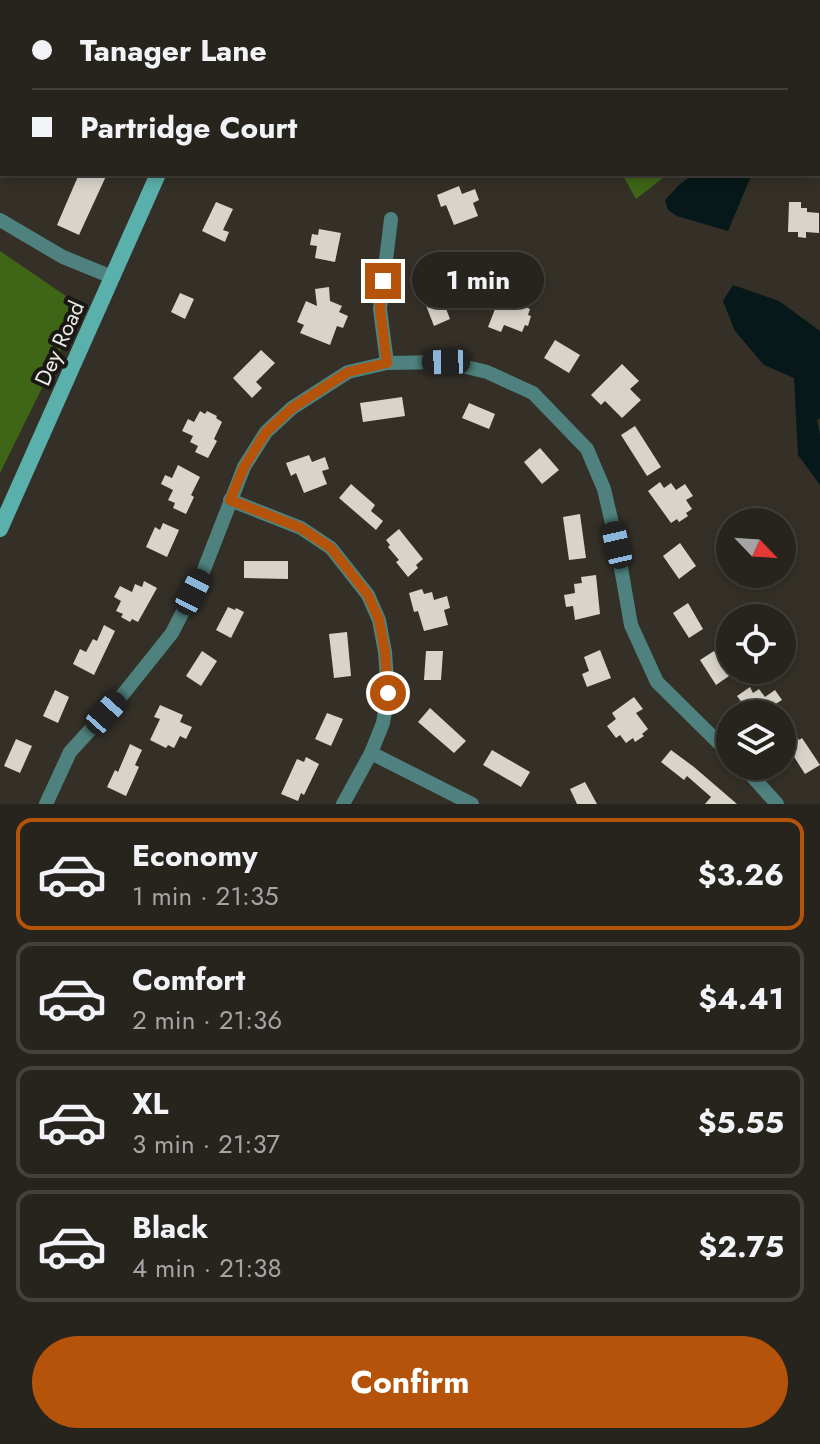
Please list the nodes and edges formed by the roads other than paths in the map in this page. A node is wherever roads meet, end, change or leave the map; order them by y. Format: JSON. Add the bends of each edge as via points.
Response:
{"nodes":[{"id":1,"x":157,"y":176,"type":"edge"},
{"id":2,"x":391,"y":219,"type":"dead end"},
{"id":3,"x":0,"y":220,"type":"edge"},
{"id":4,"x":112,"y":277,"type":"junction"},
{"id":5,"x":387,"y":363,"type":"junction"},
{"id":6,"x":230,"y":500,"type":"junction"},
{"id":7,"x":0,"y":529,"type":"edge"},
{"id":8,"x":716,"y":740,"type":"edge"},
{"id":9,"x":371,"y":753,"type":"junction"},
{"id":10,"x":756,"y":780,"type":"edge"},
{"id":11,"x":46,"y":804,"type":"edge"},
{"id":12,"x":343,"y":804,"type":"edge"},
{"id":13,"x":472,"y":804,"type":"edge"},
{"id":14,"x":777,"y":804,"type":"edge"}],
"edges":[{"from":1,"to":4,"type":"main road","name":"Dey Road"},
{"from":2,"to":5,"type":"street","via":[[380,309]]},
{"from":3,"to":4,"type":"street","via":[[63,257]]},
{"from":4,"to":7,"type":"main road","name":"Dey Road"},
{"from":5,"to":6,"type":"street","via":[[348,372],[292,408],[266,432]]},
{"from":5,"to":8,"type":"street","via":[[446,362],[487,372],[533,393],[587,449],[604,489],[631,625],[657,682]]},
{"from":6,"to":9,"type":"street","via":[[301,528],[331,548],[368,595],[379,620],[388,693]]},
{"from":6,"to":11,"type":"street","via":[[203,572],[172,633],[70,752]]},
{"from":9,"to":12,"type":"street"},
{"from":9,"to":13,"type":"street"},
{"from":10,"to":14,"type":"street"}]}
